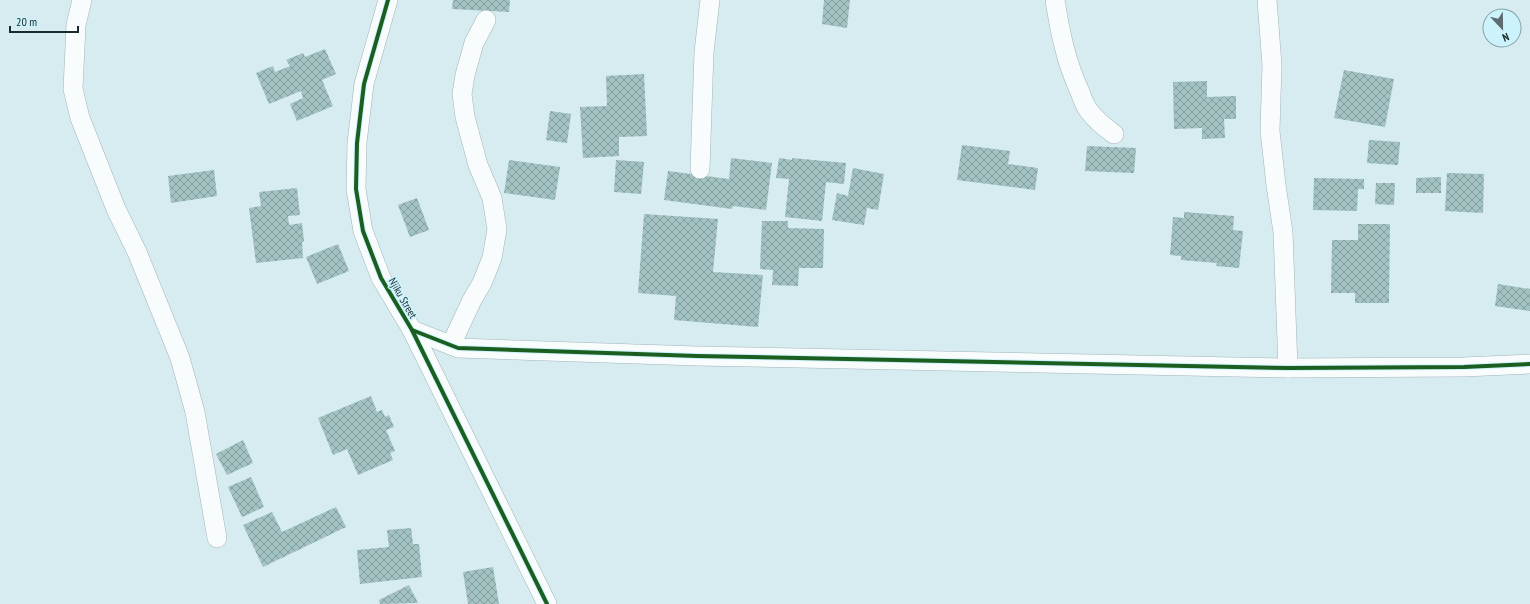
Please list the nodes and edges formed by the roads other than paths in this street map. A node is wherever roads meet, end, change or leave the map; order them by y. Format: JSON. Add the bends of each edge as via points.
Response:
{"nodes":[{"id":1,"x":82,"y":0,"type":"edge"},
{"id":2,"x":388,"y":0,"type":"edge"},
{"id":3,"x":710,"y":0,"type":"edge"},
{"id":4,"x":1055,"y":0,"type":"edge"},
{"id":5,"x":1267,"y":0,"type":"edge"},
{"id":6,"x":486,"y":20,"type":"dead end"},
{"id":7,"x":1114,"y":134,"type":"dead end"},
{"id":8,"x":700,"y":169,"type":"dead end"},
{"id":9,"x":412,"y":330,"type":"junction"},
{"id":10,"x":451,"y":345,"type":"junction"},
{"id":11,"x":1530,"y":364,"type":"edge"},
{"id":12,"x":1288,"y":368,"type":"junction"},
{"id":13,"x":217,"y":538,"type":"dead end"},
{"id":14,"x":547,"y":604,"type":"edge"}],
"edges":[{"from":1,"to":13,"type":"street","via":[[76,25],[73,89],[80,118],[180,358],[195,412]]},
{"from":2,"to":9,"type":"street","name":"Njiku Street","via":[[364,84],[357,143],[356,189],[363,231],[381,278]]},
{"from":3,"to":8,"type":"street","via":[[704,52]]},
{"from":4,"to":7,"type":"street","via":[[1061,41],[1078,89],[1088,110],[1102,126]]},
{"from":5,"to":12,"type":"street","via":[[1272,65],[1270,131],[1283,232]]},
{"from":6,"to":10,"type":"street","via":[[474,43],[462,94],[465,118],[478,165],[492,198],[497,229],[492,258]]},
{"from":9,"to":10,"type":"street"},
{"from":9,"to":14,"type":"street","name":"Njiku Street"},
{"from":10,"to":12,"type":"street","via":[[458,348],[697,356]]},
{"from":11,"to":12,"type":"street"}]}
